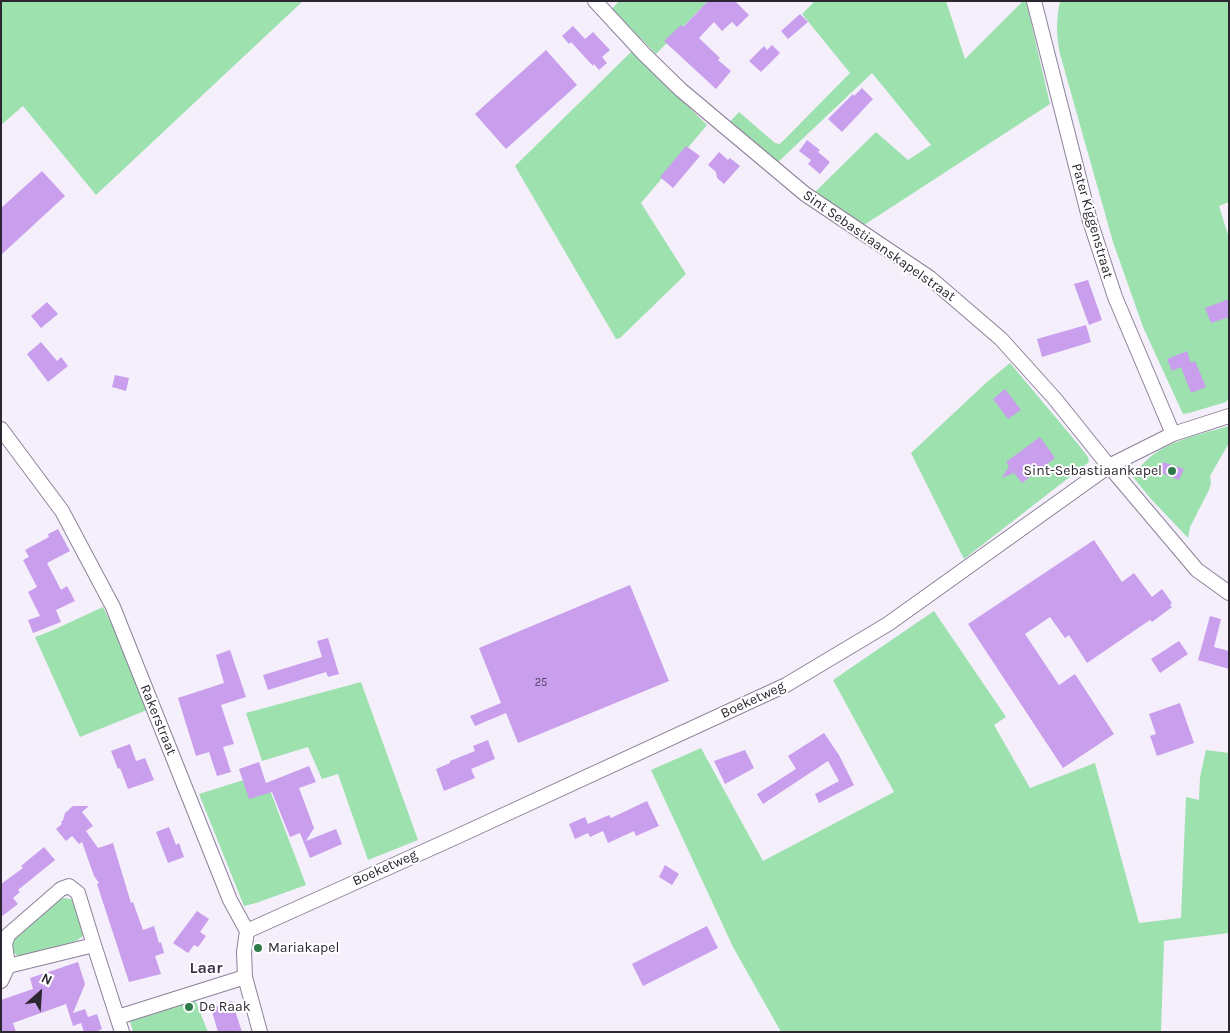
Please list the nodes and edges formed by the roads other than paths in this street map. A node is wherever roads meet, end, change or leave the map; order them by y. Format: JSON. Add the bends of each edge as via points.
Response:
{"nodes":[{"id":1,"x":595,"y":1,"type":"edge"},
{"id":2,"x":1034,"y":1,"type":"edge"},
{"id":3,"x":1229,"y":416,"type":"edge"},
{"id":4,"x":1,"y":429,"type":"edge"},
{"id":5,"x":1173,"y":434,"type":"junction"},
{"id":6,"x":1109,"y":466,"type":"junction"},
{"id":7,"x":1229,"y":593,"type":"edge"},
{"id":8,"x":247,"y":930,"type":"junction"},
{"id":9,"x":94,"y":944,"type":"junction"},
{"id":10,"x":8,"y":966,"type":"junction"},
{"id":11,"x":245,"y":977,"type":"junction"},
{"id":12,"x":1,"y":981,"type":"edge"},
{"id":13,"x":118,"y":1017,"type":"junction"},
{"id":14,"x":122,"y":1032,"type":"edge"},
{"id":15,"x":260,"y":1032,"type":"edge"}],
"edges":[{"from":1,"to":6,"type":"street","name":"Sint Sebastiaanskapelstraat","via":[[681,90],[805,194],[930,278],[1001,339]]},
{"from":2,"to":5,"type":"street","name":"Pater Kiggenstraat","via":[[1090,221],[1115,297]]},
{"from":3,"to":5,"type":"street","name":"Boeketweg"},
{"from":4,"to":8,"type":"street","name":"Rakerstraat","via":[[62,511],[112,607],[230,900]]},
{"from":5,"to":6,"type":"street","name":"Boeketweg"},
{"from":6,"to":7,"type":"street","name":"Sint Sebastiaanskapelstraat","via":[[1197,570]]},
{"from":6,"to":8,"type":"street","name":"Boeketweg","via":[[888,624],[786,685]]},
{"from":8,"to":11,"type":"street"},
{"from":9,"to":10,"type":"street"},
{"from":9,"to":10,"type":"street","via":[[78,894],[69,886],[61,888],[8,935],[5,944]]},
{"from":9,"to":13,"type":"street"},
{"from":10,"to":12,"type":"street"},
{"from":11,"to":13,"type":"street"},
{"from":11,"to":15,"type":"street"},
{"from":13,"to":14,"type":"street"}]}
